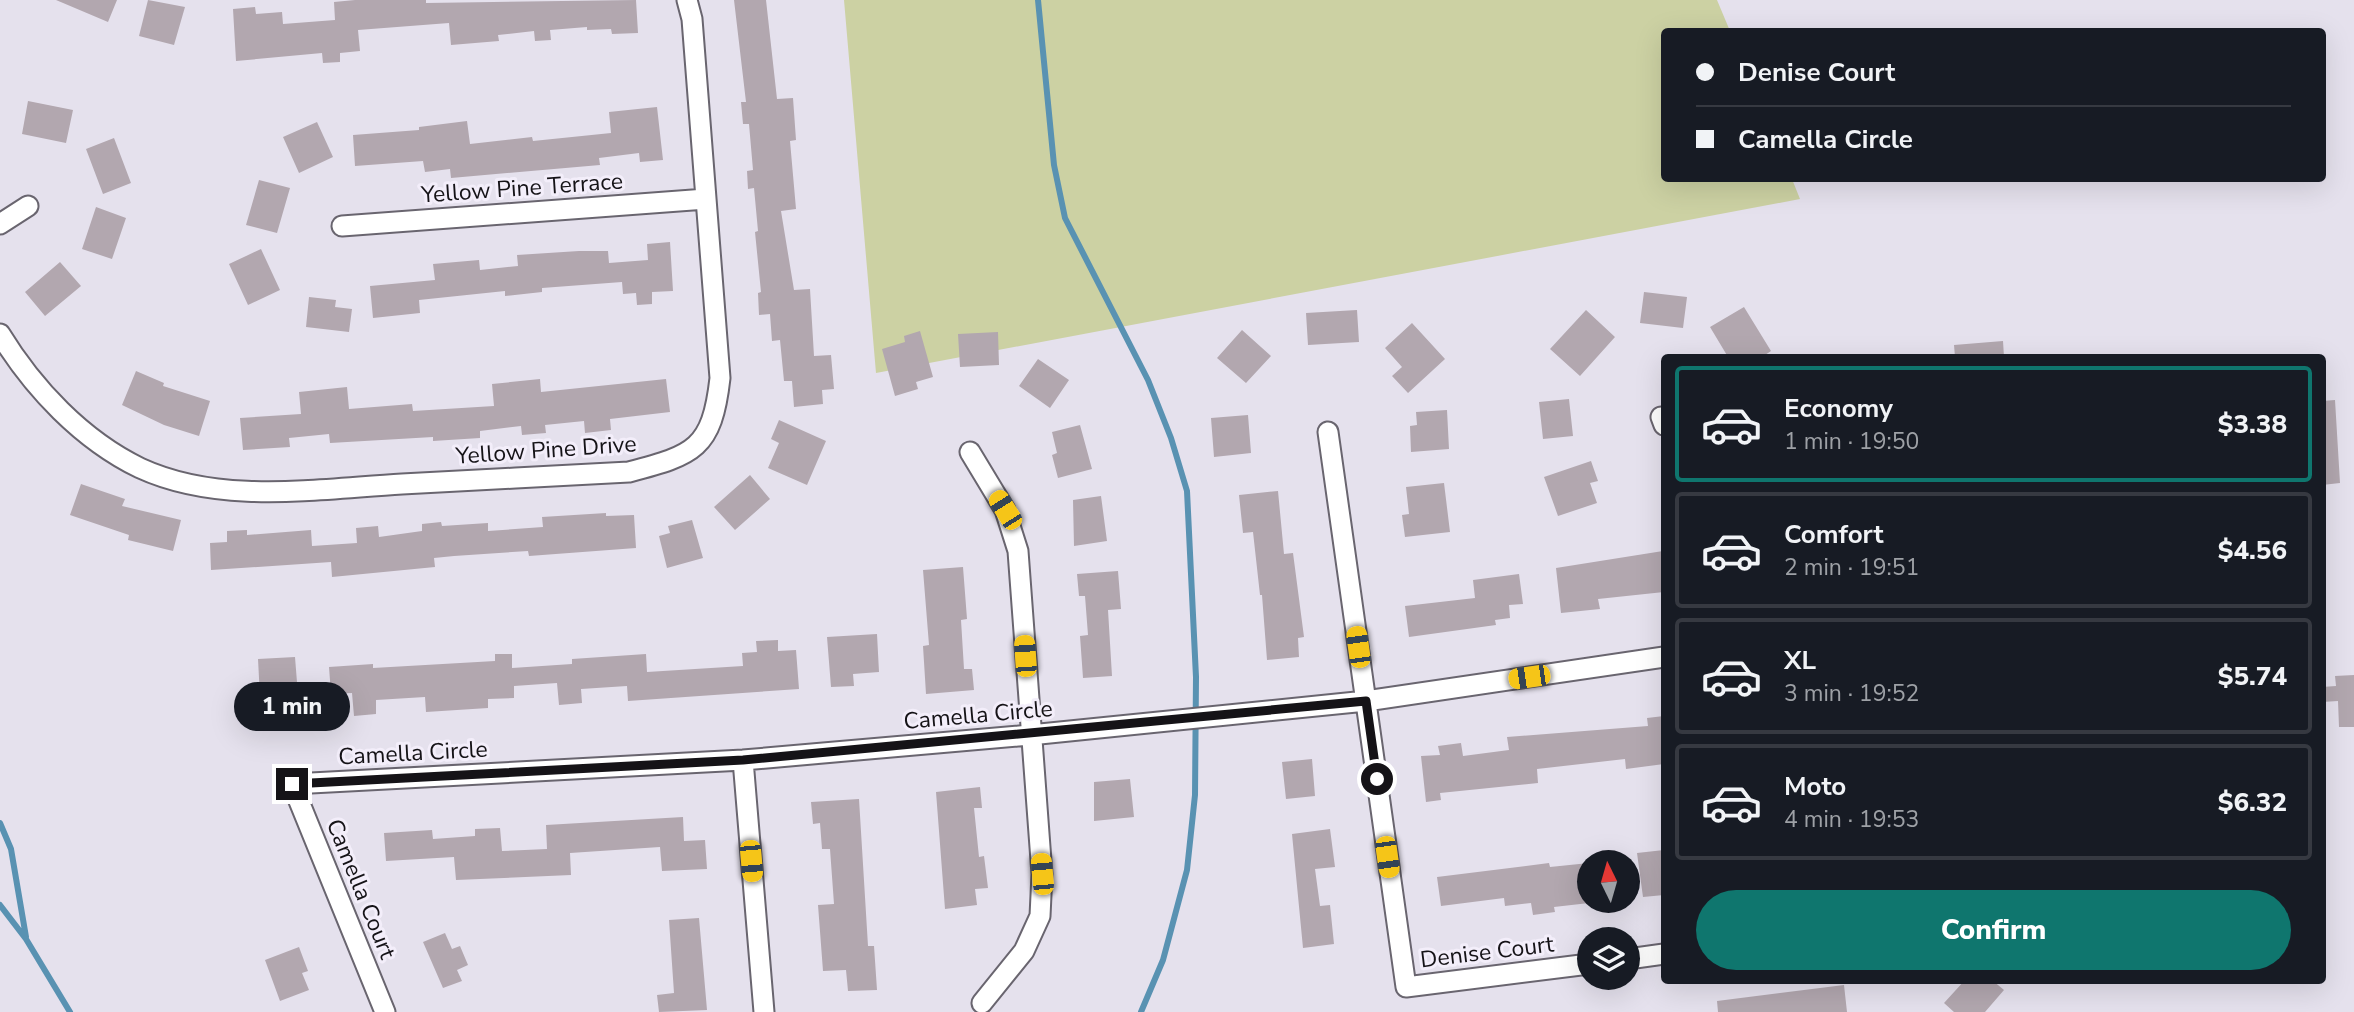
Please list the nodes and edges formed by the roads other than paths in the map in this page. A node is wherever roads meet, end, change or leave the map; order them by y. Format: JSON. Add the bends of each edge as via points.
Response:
{"nodes":[{"id":1,"x":687,"y":0,"type":"edge"},
{"id":2,"x":706,"y":199,"type":"junction"},
{"id":3,"x":28,"y":206,"type":"dead end"},
{"id":4,"x":0,"y":224,"type":"edge"},
{"id":5,"x":342,"y":226,"type":"dead end"},
{"id":6,"x":0,"y":334,"type":"edge"},
{"id":7,"x":1328,"y":432,"type":"dead end"},
{"id":8,"x":970,"y":452,"type":"dead end"},
{"id":9,"x":1661,"y":657,"type":"edge"},
{"id":10,"x":1366,"y":701,"type":"junction"},
{"id":11,"x":1030,"y":735,"type":"junction"},
{"id":12,"x":743,"y":760,"type":"junction"},
{"id":13,"x":292,"y":784,"type":"joint"},
{"id":14,"x":1661,"y":954,"type":"edge"},
{"id":15,"x":1640,"y":957,"type":"edge"},
{"id":16,"x":1577,"y":966,"type":"edge"},
{"id":17,"x":982,"y":1003,"type":"dead end"},
{"id":18,"x":385,"y":1012,"type":"edge"},
{"id":19,"x":764,"y":1012,"type":"edge"}],
"edges":[{"from":1,"to":2,"type":"street","name":"Yellow Pine Drive"},
{"from":2,"to":5,"type":"street","name":"Yellow Pine Terrace"},
{"from":2,"to":6,"type":"street","name":"Yellow Pine Drive","via":[[720,379],[716,416],[701,440],[677,460],[629,472],[268,492],[192,485],[140,468],[91,436],[56,407]]},
{"from":3,"to":4,"type":"street"},
{"from":7,"to":10,"type":"street","name":"Denise Court"},
{"from":8,"to":11,"type":"street","via":[[1005,510],[1018,551]]},
{"from":9,"to":10,"type":"street","name":"Camella Circle"},
{"from":10,"to":11,"type":"street","name":"Camella Circle"},
{"from":10,"to":16,"type":"street","name":"Denise Court","via":[[1406,987]]},
{"from":11,"to":12,"type":"street","name":"Camella Circle"},
{"from":11,"to":17,"type":"street","via":[[1042,874],[1040,916],[1024,951]]},
{"from":12,"to":13,"type":"street","name":"Camella Circle"},
{"from":12,"to":19,"type":"street"},
{"from":13,"to":18,"type":"street","name":"Camella Court"},
{"from":14,"to":15,"type":"street"}]}
